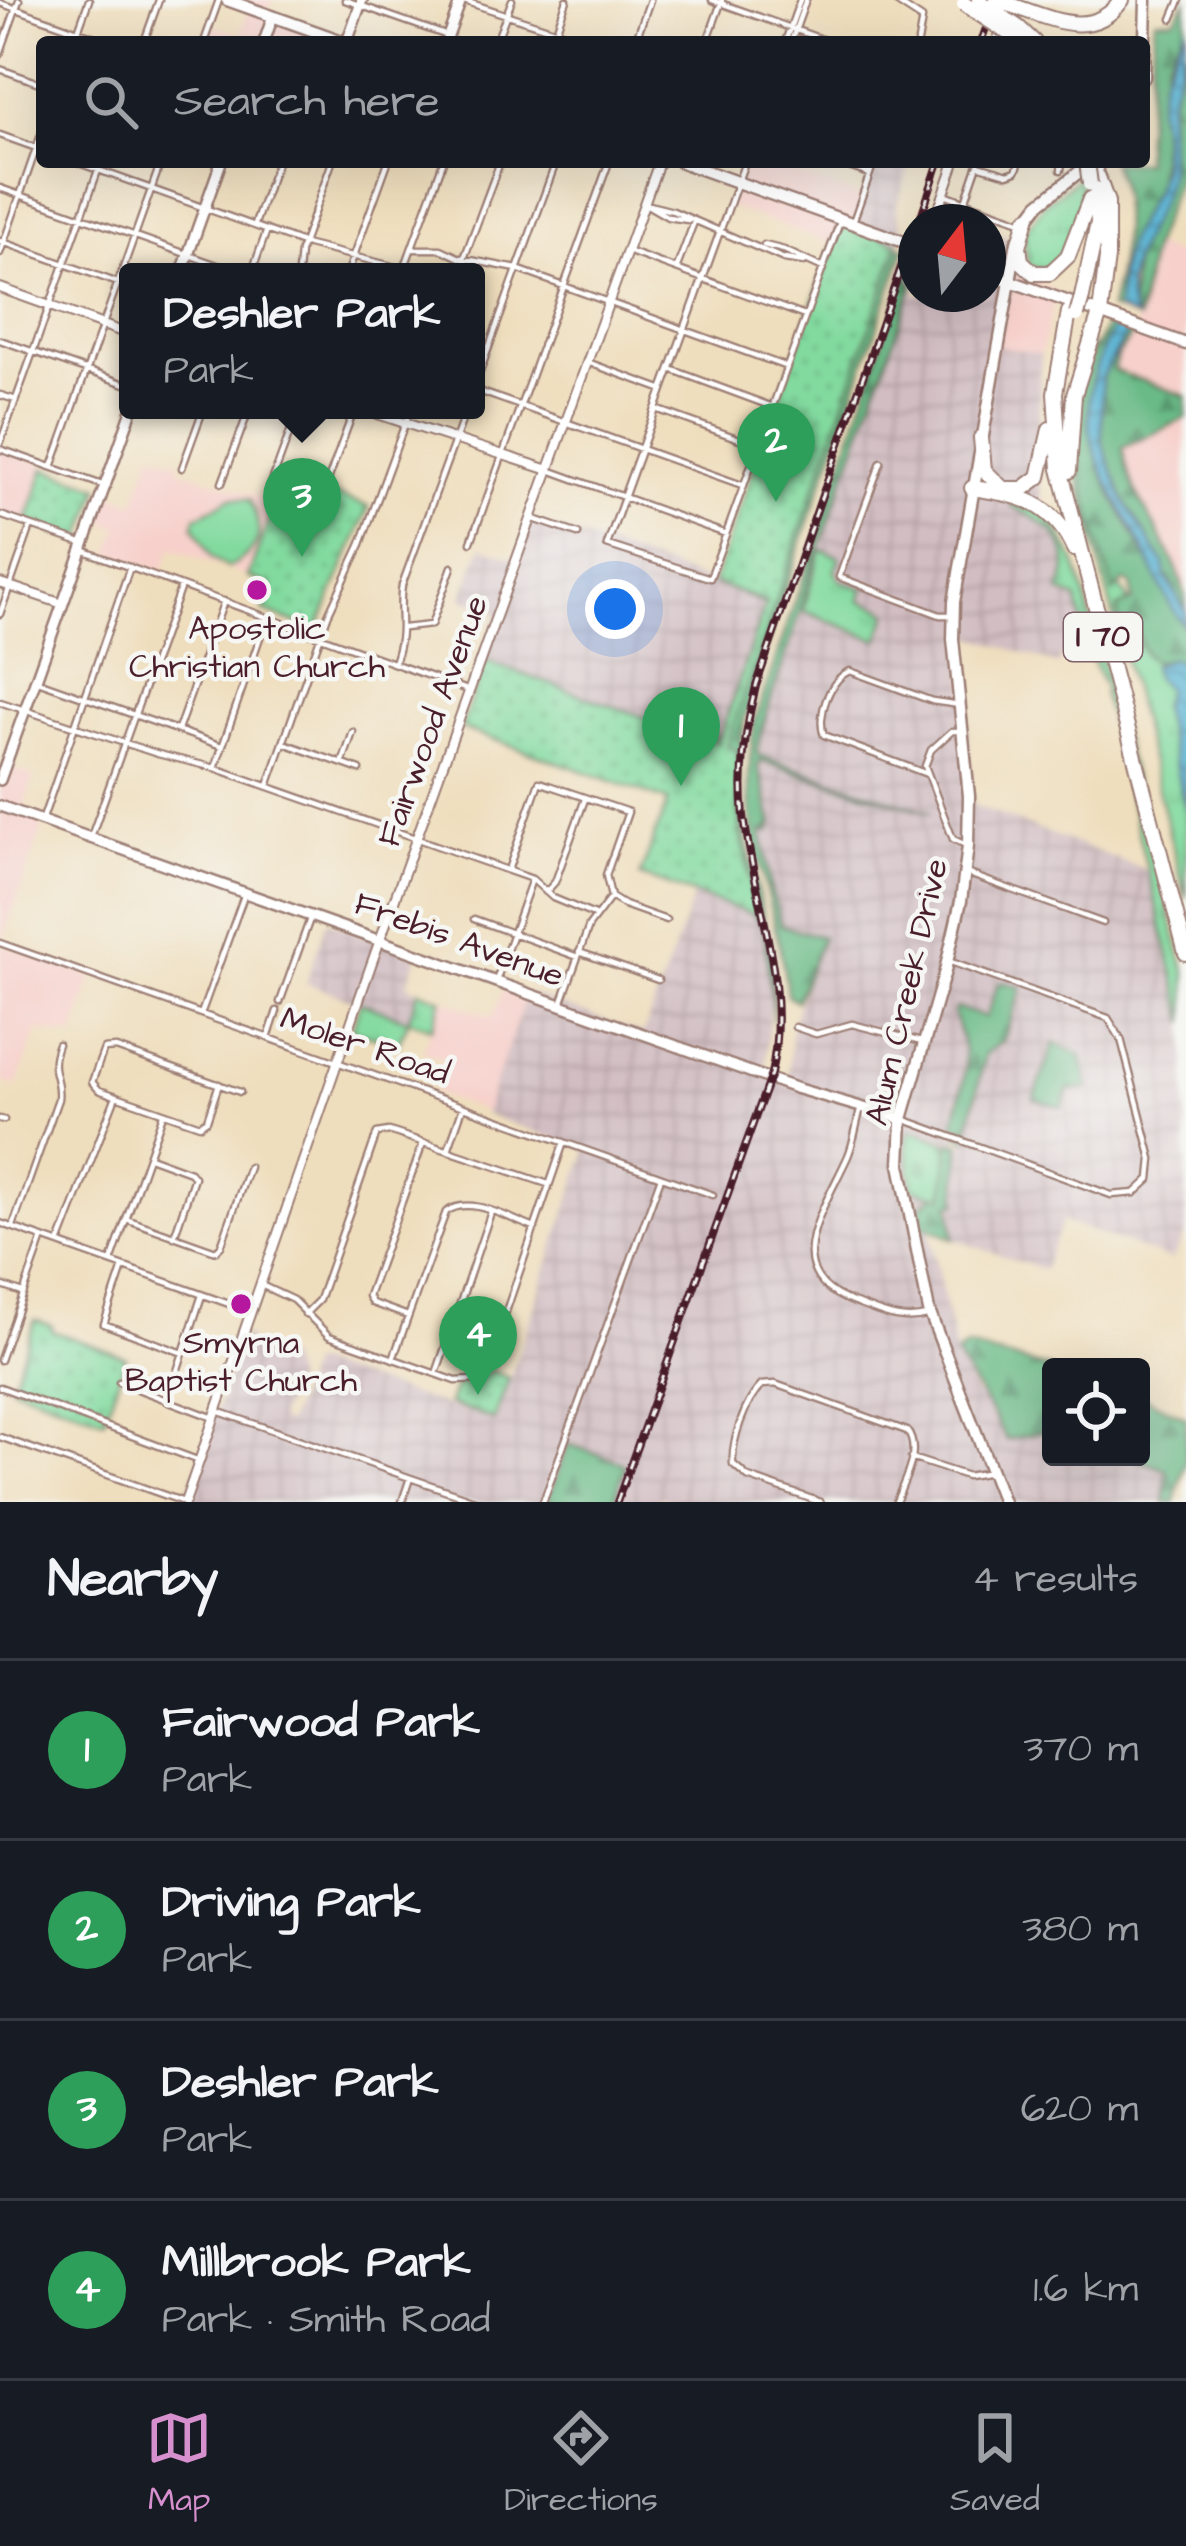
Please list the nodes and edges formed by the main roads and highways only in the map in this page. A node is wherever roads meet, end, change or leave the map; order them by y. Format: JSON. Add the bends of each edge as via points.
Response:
{"nodes":[{"id":1,"x":223,"y":0,"type":"edge"},
{"id":2,"x":461,"y":0,"type":"edge"},
{"id":3,"x":997,"y":0,"type":"edge"},
{"id":4,"x":1122,"y":0,"type":"edge"},
{"id":5,"x":1146,"y":0,"type":"edge"},
{"id":6,"x":965,"y":2,"type":"edge"},
{"id":7,"x":361,"y":3,"type":"edge"},
{"id":8,"x":254,"y":4,"type":"edge"},
{"id":9,"x":273,"y":16,"type":"junction"},
{"id":10,"x":266,"y":36,"type":"edge"},
{"id":11,"x":318,"y":36,"type":"edge"},
{"id":12,"x":348,"y":36,"type":"edge"},
{"id":13,"x":448,"y":36,"type":"edge"},
{"id":14,"x":1019,"y":36,"type":"edge"},
{"id":15,"x":1145,"y":36,"type":"edge"},
{"id":16,"x":219,"y":168,"type":"edge"},
{"id":17,"x":698,"y":168,"type":"edge"},
{"id":18,"x":1092,"y":174,"type":"edge"},
{"id":19,"x":1022,"y":220,"type":"junction"},
{"id":20,"x":898,"y":240,"type":"edge"},
{"id":21,"x":185,"y":263,"type":"edge"},
{"id":22,"x":1006,"y":279,"type":"edge"},
{"id":23,"x":1009,"y":280,"type":"junction"},
{"id":24,"x":1078,"y":295,"type":"junction"},
{"id":25,"x":1073,"y":314,"type":"junction"},
{"id":26,"x":1106,"y":315,"type":"junction"},
{"id":27,"x":1186,"y":344,"type":"edge"},
{"id":28,"x":129,"y":419,"type":"edge"},
{"id":29,"x":1054,"y":419,"type":"junction"},
{"id":30,"x":981,"y":438,"type":"junction"},
{"id":31,"x":1070,"y":471,"type":"junction"},
{"id":32,"x":972,"y":488,"type":"junction"},
{"id":33,"x":1007,"y":489,"type":"junction"},
{"id":34,"x":1092,"y":594,"type":"junction"},
{"id":35,"x":0,"y":780,"type":"edge"},
{"id":36,"x":0,"y":806,"type":"edge"},
{"id":37,"x":1186,"y":918,"type":"edge"},
{"id":38,"x":1186,"y":952,"type":"edge"},
{"id":39,"x":902,"y":1119,"type":"junction"},
{"id":40,"x":1003,"y":1502,"type":"edge"}],
"edges":[{"from":1,"to":8,"type":"main road"},
{"from":2,"to":13,"type":"main road"},
{"from":3,"to":4,"type":"highway","bridge":true,"via":[[1084,24],[1102,20]]},
{"from":5,"to":15,"type":"main road"},
{"from":6,"to":14,"type":"highway","bridge":true},
{"from":7,"to":12,"type":"main road"},
{"from":8,"to":9,"type":"main road"},
{"from":9,"to":10,"type":"main road"},
{"from":9,"to":11,"type":"main road"},
{"from":16,"to":21,"type":"main road"},
{"from":17,"to":20,"type":"main road"},
{"from":18,"to":19,"type":"main road"},
{"from":18,"to":19,"type":"highway","via":[[1068,256],[1050,273],[1034,273],[1021,261]]},
{"from":18,"to":24,"type":"highway","number":"I 70"},
{"from":18,"to":24,"type":"highway","number":"I 70","via":[[1096,239]]},
{"from":18,"to":26,"type":"highway","via":[[1107,202]]},
{"from":19,"to":23,"type":"main road","name":"Alum Creek Drive"},
{"from":22,"to":23,"type":"main road"},
{"from":23,"to":26,"type":"main road"},
{"from":23,"to":30,"type":"main road","name":"Alum Creek Drive"},
{"from":24,"to":25,"type":"highway","number":"I 70","bridge":true},
{"from":25,"to":29,"type":"highway","number":"I 70","via":[[1057,366]]},
{"from":25,"to":31,"type":"highway","number":"I 70","via":[[1063,391]]},
{"from":26,"to":27,"type":"main road"},
{"from":26,"to":31,"type":"highway","via":[[1074,395]]},
{"from":28,"to":35,"type":"main road"},
{"from":29,"to":33,"type":"highway","via":[[1039,477]]},
{"from":29,"to":34,"type":"highway","number":"I 70"},
{"from":30,"to":32,"type":"main road","name":"Alum Creek Drive"},
{"from":30,"to":33,"type":"highway","via":[[984,470]]},
{"from":31,"to":37,"type":"highway","number":"I 70"},
{"from":32,"to":33,"type":"highway"},
{"from":32,"to":34,"type":"highway","via":[[1047,508],[1070,539]]},
{"from":32,"to":39,"type":"main road","name":"Alum Creek Drive","via":[[953,615],[966,873]]},
{"from":34,"to":38,"type":"highway","number":"I 70"},
{"from":36,"to":39,"type":"main road","name":"Frebis Avenue"},
{"from":39,"to":40,"type":"main road","name":"Alum Creek Drive","via":[[902,1179],[932,1313]]}]}
